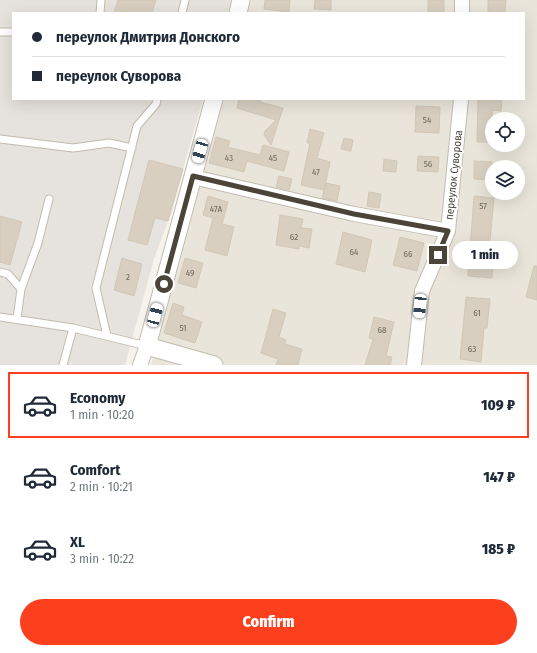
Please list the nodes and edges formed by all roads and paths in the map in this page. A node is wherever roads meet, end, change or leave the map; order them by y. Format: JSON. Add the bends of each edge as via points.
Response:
{"nodes":[{"id":1,"x":101,"y":0,"type":"edge"},
{"id":2,"x":185,"y":0,"type":"edge"},
{"id":3,"x":241,"y":0,"type":"edge"},
{"id":4,"x":462,"y":0,"type":"edge"},
{"id":5,"x":100,"y":12,"type":"edge"},
{"id":6,"x":182,"y":12,"type":"edge"},
{"id":7,"x":238,"y":12,"type":"edge"},
{"id":8,"x":462,"y":12,"type":"edge"},
{"id":9,"x":0,"y":32,"type":"edge"},
{"id":10,"x":12,"y":32,"type":"edge"},
{"id":11,"x":157,"y":100,"type":"edge"},
{"id":12,"x":214,"y":100,"type":"edge"},
{"id":13,"x":461,"y":100,"type":"edge"},
{"id":14,"x":0,"y":139,"type":"edge"},
{"id":15,"x":132,"y":148,"type":"junction"},
{"id":16,"x":193,"y":176,"type":"junction"},
{"id":17,"x":49,"y":199,"type":"dead end"},
{"id":18,"x":448,"y":231,"type":"junction"},
{"id":19,"x":0,"y":272,"type":"edge"},
{"id":20,"x":21,"y":290,"type":"junction"},
{"id":21,"x":0,"y":317,"type":"edge"},
{"id":22,"x":17,"y":319,"type":"junction"},
{"id":23,"x":73,"y":328,"type":"junction"},
{"id":24,"x":107,"y":336,"type":"junction"},
{"id":25,"x":147,"y":346,"type":"junction"},
{"id":26,"x":63,"y":365,"type":"edge"},
{"id":27,"x":140,"y":365,"type":"edge"},
{"id":28,"x":214,"y":365,"type":"edge"},
{"id":29,"x":414,"y":365,"type":"edge"}],
"edges":[{"from":1,"to":5,"type":"lane"},
{"from":2,"to":6,"type":"lane"},
{"from":3,"to":7,"type":"street"},
{"from":4,"to":8,"type":"street"},
{"from":9,"to":10,"type":"lane"},
{"from":11,"to":15,"type":"lane","via":[[138,126]]},
{"from":12,"to":16,"type":"street"},
{"from":13,"to":18,"type":"street","name":"переулок Суворова"},
{"from":14,"to":15,"type":"lane","via":[[73,148],[109,143]]},
{"from":15,"to":24,"type":"lane","via":[[96,288]]},
{"from":16,"to":18,"type":"street","via":[[354,214]]},
{"from":16,"to":25,"type":"street"},
{"from":17,"to":20,"type":"lane","via":[[38,243]]},
{"from":18,"to":29,"type":"street","name":"переулок Суворова","via":[[422,291]]},
{"from":19,"to":20,"type":"lane","via":[[8,274]]},
{"from":20,"to":22,"type":"lane"},
{"from":21,"to":22,"type":"lane"},
{"from":22,"to":23,"type":"lane"},
{"from":23,"to":24,"type":"lane"},
{"from":23,"to":26,"type":"lane"},
{"from":24,"to":25,"type":"lane"},
{"from":25,"to":27,"type":"street"},
{"from":25,"to":28,"type":"street"}]}
